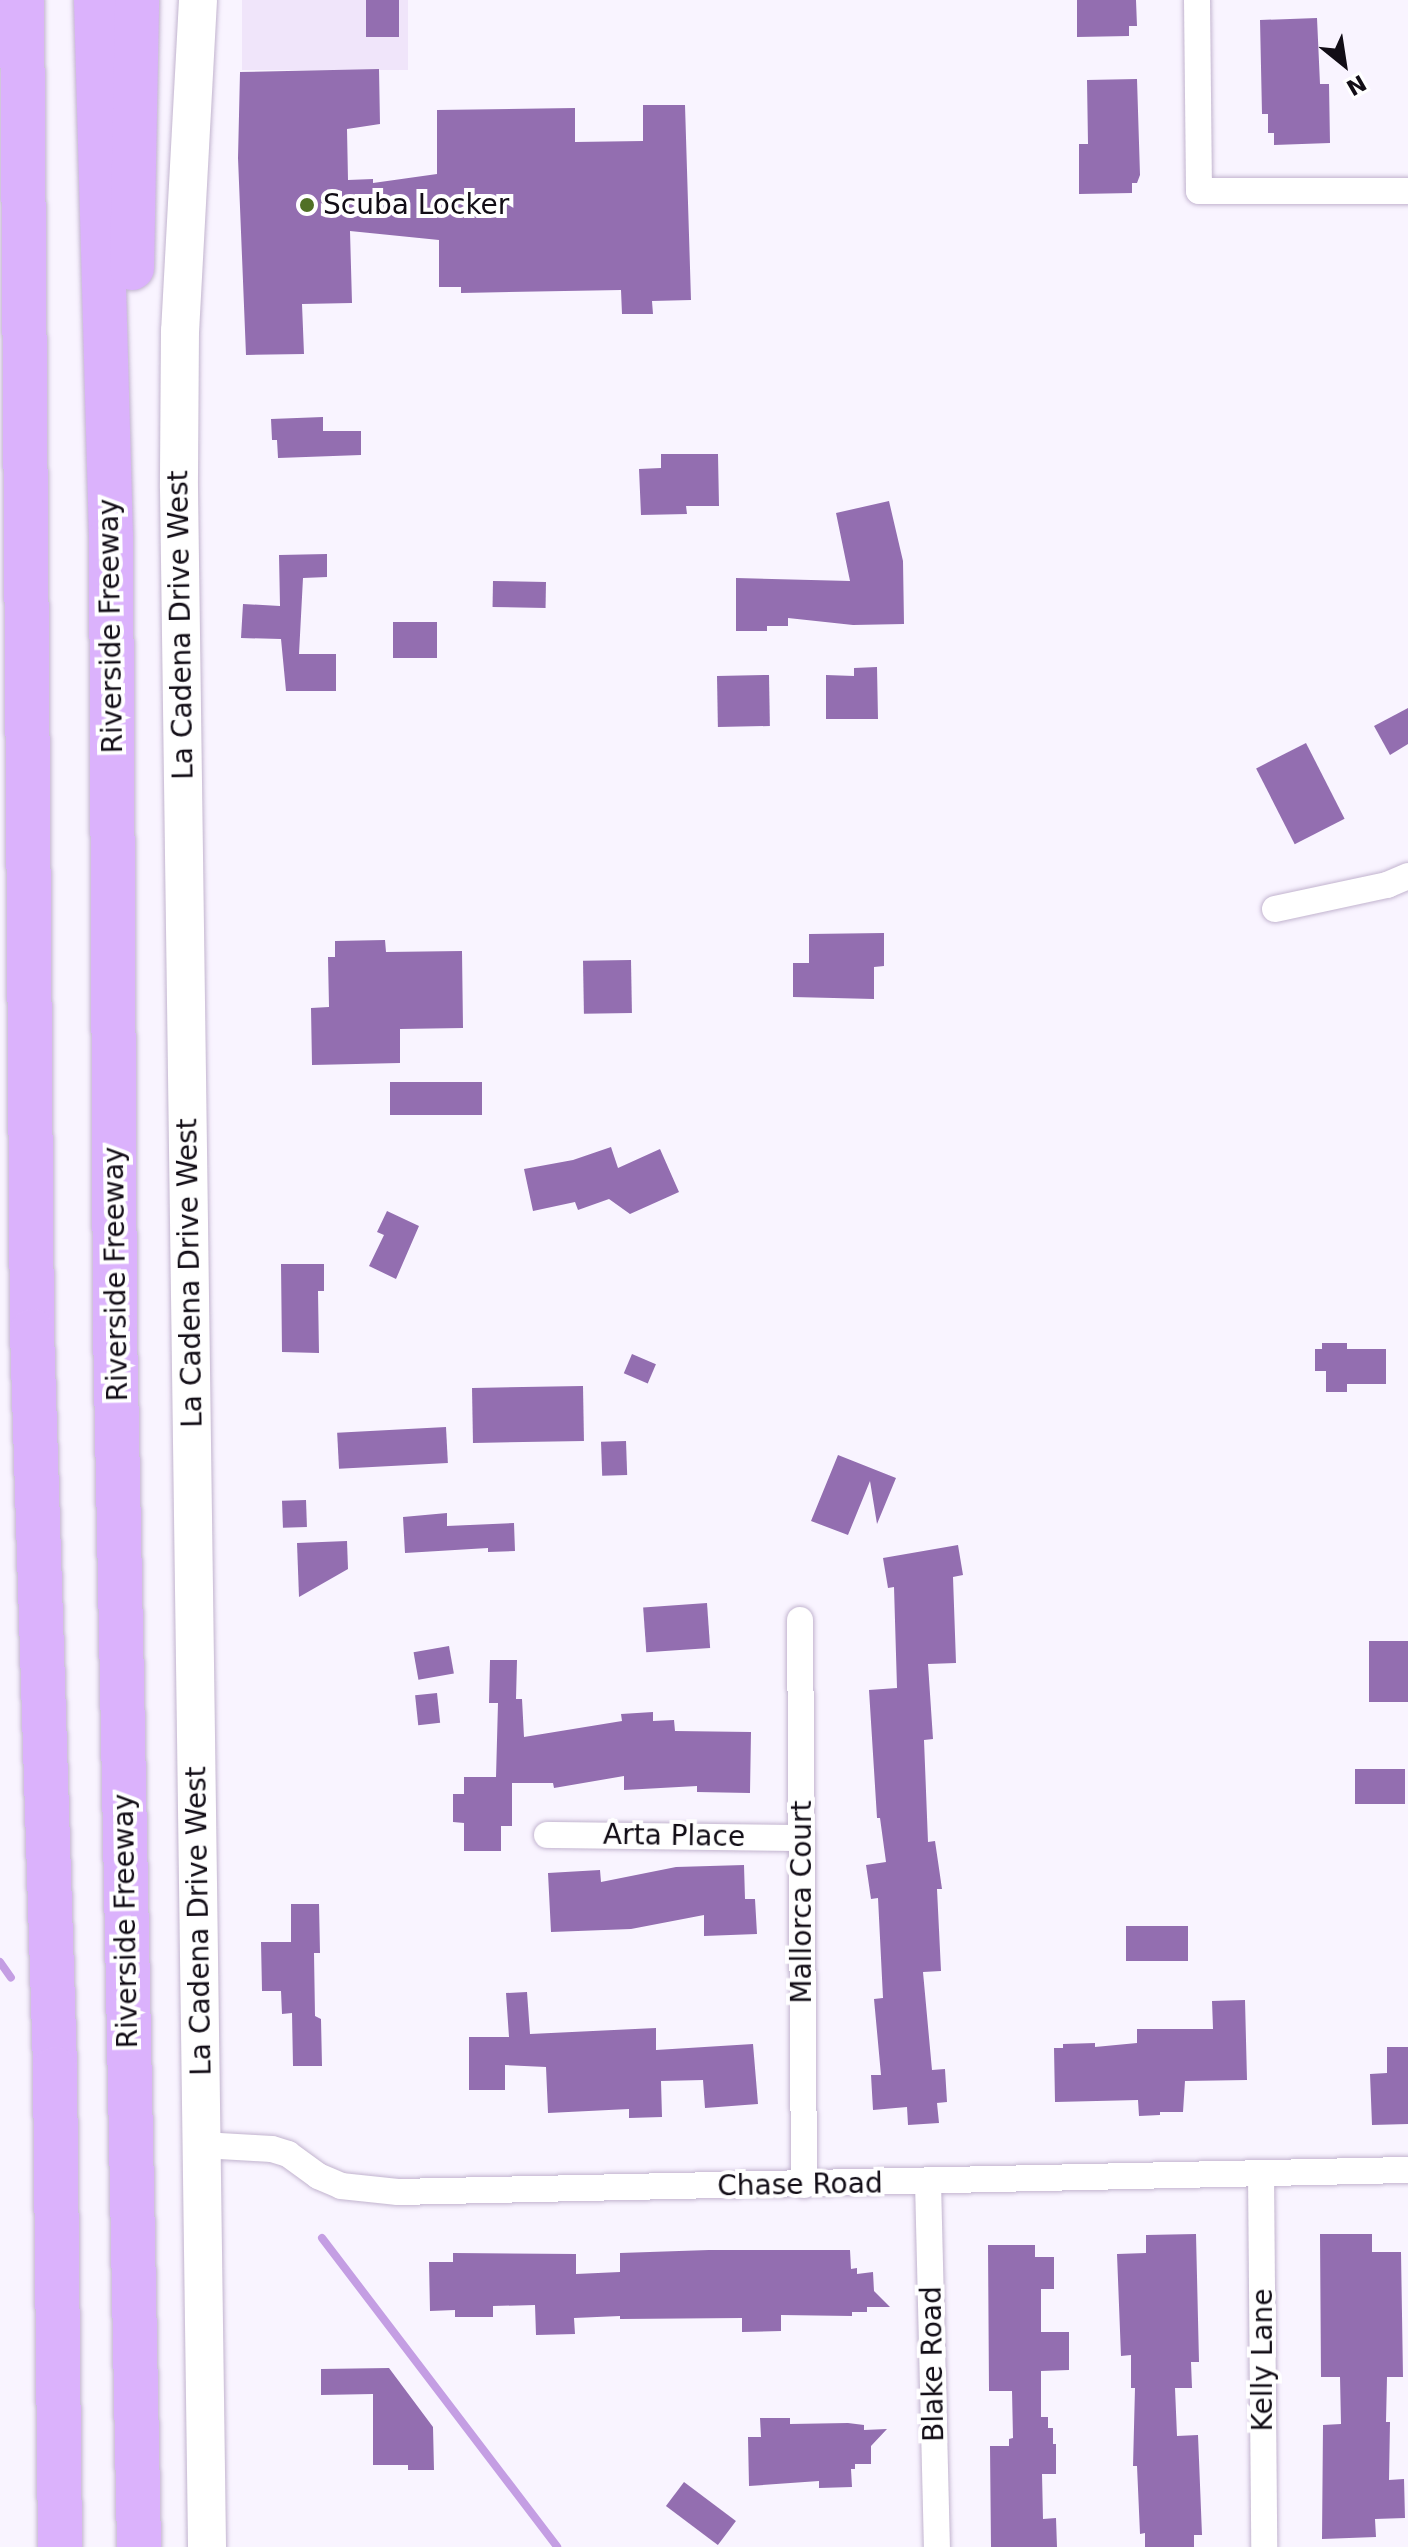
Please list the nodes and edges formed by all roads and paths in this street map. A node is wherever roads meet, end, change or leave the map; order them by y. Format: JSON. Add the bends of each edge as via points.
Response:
{"nodes":[{"id":1,"x":22,"y":0,"type":"edge"},
{"id":2,"x":96,"y":0,"type":"edge"},
{"id":3,"x":137,"y":0,"type":"edge"},
{"id":4,"x":198,"y":0,"type":"edge"},
{"id":5,"x":1197,"y":0,"type":"edge"},
{"id":6,"x":1408,"y":191,"type":"edge"},
{"id":7,"x":111,"y":537,"type":"junction"},
{"id":8,"x":1408,"y":876,"type":"edge"},
{"id":9,"x":1275,"y":909,"type":"dead end"},
{"id":10,"x":800,"y":1620,"type":"dead end"},
{"id":11,"x":547,"y":1835,"type":"dead end"},
{"id":12,"x":802,"y":1838,"type":"junction"},
{"id":13,"x":202,"y":2145,"type":"junction"},
{"id":14,"x":1408,"y":2170,"type":"edge"},
{"id":15,"x":1261,"y":2173,"type":"junction"},
{"id":16,"x":928,"y":2182,"type":"junction"},
{"id":17,"x":804,"y":2185,"type":"junction"},
{"id":18,"x":60,"y":2547,"type":"edge"},
{"id":19,"x":139,"y":2547,"type":"edge"},
{"id":20,"x":207,"y":2547,"type":"edge"},
{"id":21,"x":937,"y":2547,"type":"edge"},
{"id":22,"x":1264,"y":2547,"type":"edge"}],
"edges":[{"from":1,"to":18,"type":"highway","via":[[32,1331],[55,2069]]},
{"from":2,"to":7,"type":"highway","name":"Riverside Freeway"},
{"from":3,"to":7,"type":"highway","via":[[135,483]]},
{"from":4,"to":13,"type":"main road","name":"La Cadena Drive West","via":[[180,331],[179,488]]},
{"from":5,"to":6,"type":"street","via":[[1199,191]]},
{"from":7,"to":19,"type":"highway","name":"Riverside Freeway","via":[[115,1329]]},
{"from":8,"to":9,"type":"street"},
{"from":10,"to":12,"type":"street","name":"Mallorca Court"},
{"from":11,"to":12,"type":"street","name":"Arta Place"},
{"from":12,"to":17,"type":"street","name":"Mallorca Court"},
{"from":13,"to":17,"type":"street","name":"Chase Road","via":[[272,2149],[341,2186],[398,2192]]},
{"from":13,"to":20,"type":"main road","name":"La Cadena Drive West"},
{"from":14,"to":15,"type":"street","name":"Chase Road"},
{"from":15,"to":16,"type":"street","name":"Chase Road"},
{"from":15,"to":22,"type":"street","name":"Kelly Lane"},
{"from":16,"to":17,"type":"street","name":"Chase Road"},
{"from":16,"to":21,"type":"street","name":"Blake Road"}]}
